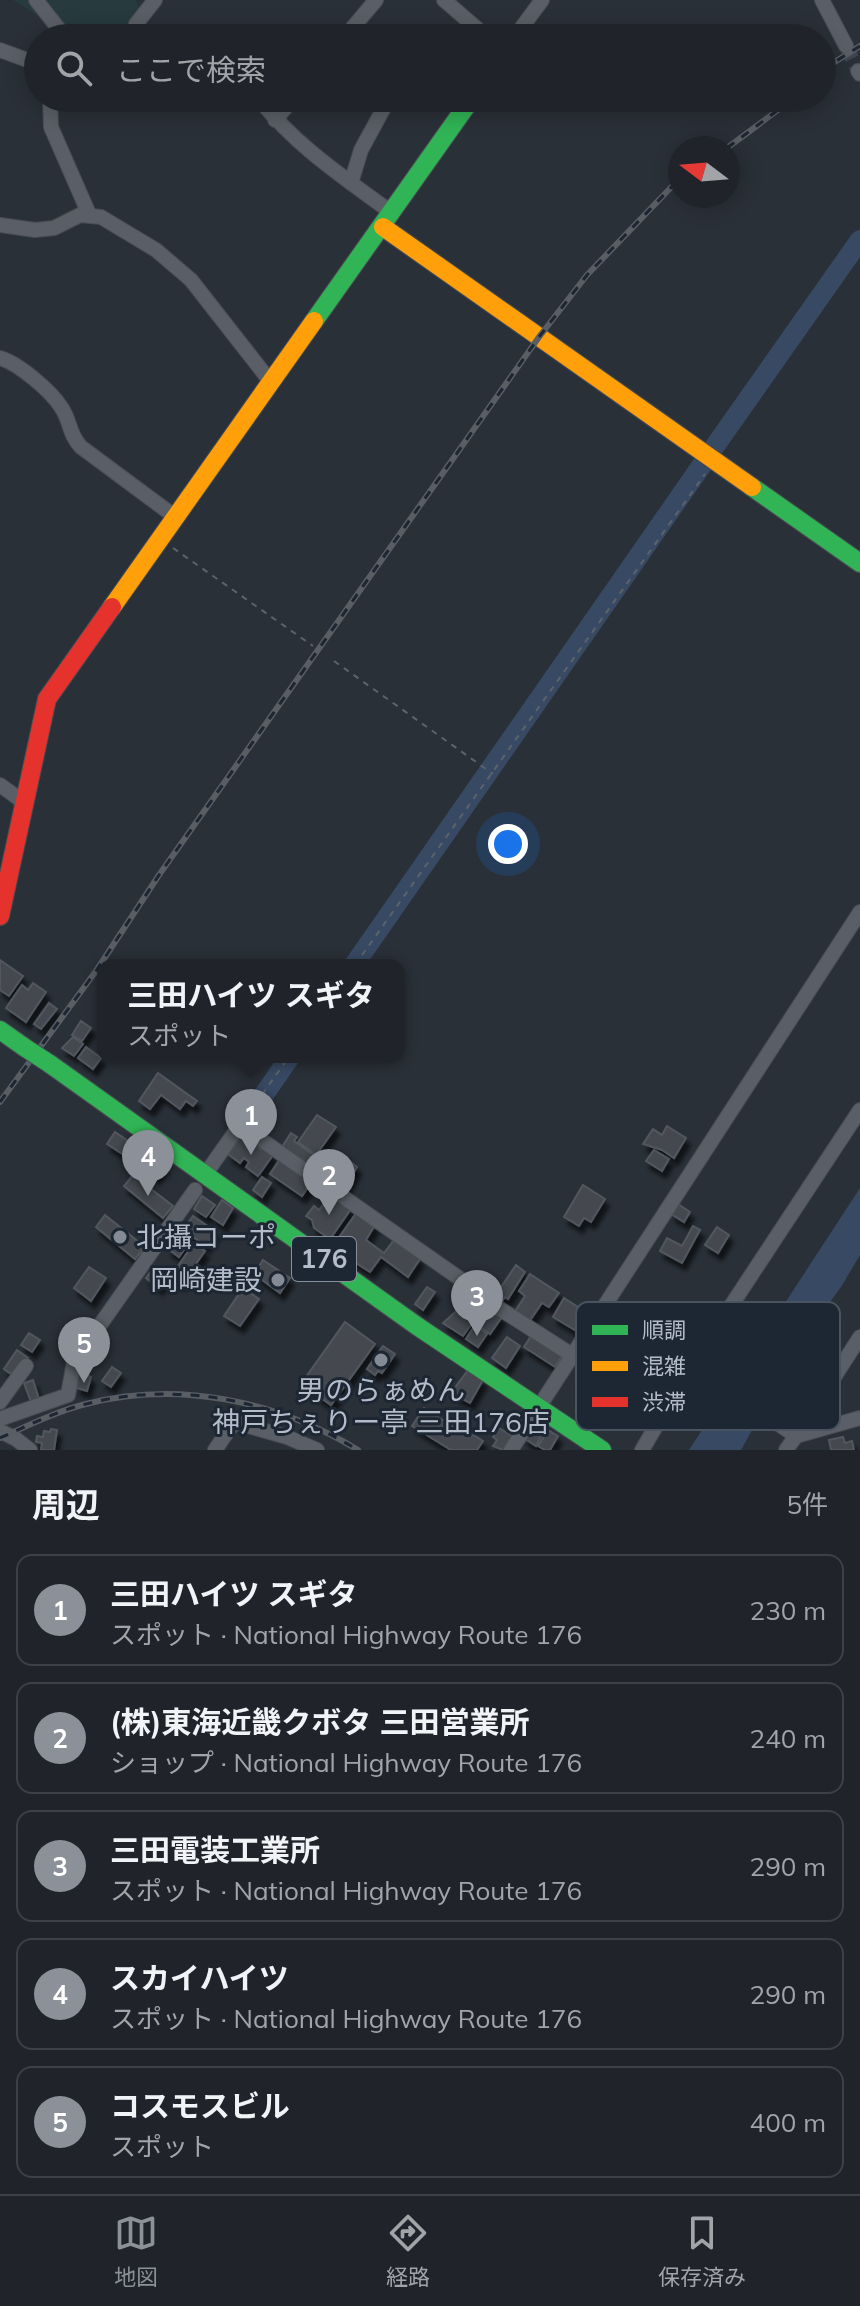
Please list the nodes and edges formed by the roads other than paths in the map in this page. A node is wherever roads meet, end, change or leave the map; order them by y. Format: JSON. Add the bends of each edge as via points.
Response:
{"nodes":[{"id":1,"x":36,"y":0,"type":"edge"},
{"id":2,"x":155,"y":0,"type":"edge"},
{"id":3,"x":376,"y":0,"type":"edge"},
{"id":4,"x":444,"y":0,"type":"edge"},
{"id":5,"x":542,"y":0,"type":"edge"},
{"id":6,"x":822,"y":0,"type":"edge"},
{"id":7,"x":55,"y":24,"type":"edge"},
{"id":8,"x":136,"y":24,"type":"edge"},
{"id":9,"x":356,"y":24,"type":"edge"},
{"id":10,"x":472,"y":24,"type":"edge"},
{"id":11,"x":524,"y":24,"type":"edge"},
{"id":12,"x":835,"y":24,"type":"edge"},
{"id":13,"x":836,"y":27,"type":"edge"},
{"id":14,"x":846,"y":46,"type":"tunnel mouth"},
{"id":15,"x":0,"y":50,"type":"edge"},
{"id":16,"x":24,"y":59,"type":"edge"},
{"id":17,"x":50,"y":112,"type":"edge"},
{"id":18,"x":269,"y":112,"type":"edge"},
{"id":19,"x":282,"y":112,"type":"edge"},
{"id":20,"x":382,"y":112,"type":"edge"},
{"id":21,"x":462,"y":112,"type":"edge"},
{"id":22,"x":275,"y":120,"type":"junction"},
{"id":23,"x":351,"y":183,"type":"junction"},
{"id":24,"x":89,"y":214,"type":"junction"},
{"id":25,"x":388,"y":220,"type":"junction"},
{"id":26,"x":0,"y":225,"type":"edge"},
{"id":27,"x":0,"y":358,"type":"edge"},
{"id":28,"x":270,"y":381,"type":"junction"},
{"id":29,"x":174,"y":516,"type":"junction"},
{"id":30,"x":860,"y":563,"type":"edge"},
{"id":31,"x":0,"y":785,"type":"edge"},
{"id":32,"x":25,"y":803,"type":"junction"},
{"id":33,"x":860,"y":912,"type":"edge"},
{"id":34,"x":0,"y":916,"type":"edge"},
{"id":35,"x":0,"y":1030,"type":"edge"},
{"id":36,"x":860,"y":1110,"type":"edge"},
{"id":37,"x":209,"y":1169,"type":"dead end"},
{"id":38,"x":195,"y":1190,"type":"dead end"},
{"id":39,"x":606,"y":1302,"type":"edge"},
{"id":40,"x":737,"y":1302,"type":"edge"},
{"id":41,"x":860,"y":1337,"type":"edge"},
{"id":42,"x":576,"y":1349,"type":"edge"},
{"id":43,"x":572,"y":1355,"type":"junction"},
{"id":44,"x":840,"y":1365,"type":"edge"},
{"id":45,"x":26,"y":1366,"type":"dead end"},
{"id":46,"x":0,"y":1402,"type":"edge"},
{"id":47,"x":539,"y":1406,"type":"junction"},
{"id":48,"x":860,"y":1418,"type":"edge"},
{"id":49,"x":0,"y":1419,"type":"edge"},
{"id":50,"x":840,"y":1422,"type":"edge"},
{"id":51,"x":655,"y":1430,"type":"edge"},
{"id":52,"x":787,"y":1430,"type":"edge"},
{"id":53,"x":793,"y":1430,"type":"edge"},
{"id":54,"x":805,"y":1430,"type":"edge"},
{"id":55,"x":0,"y":1431,"type":"edge"},
{"id":56,"x":791,"y":1433,"type":"junction"},
{"id":57,"x":30,"y":1450,"type":"edge"},
{"id":58,"x":215,"y":1450,"type":"edge"},
{"id":59,"x":317,"y":1450,"type":"edge"},
{"id":60,"x":511,"y":1450,"type":"edge"},
{"id":61,"x":602,"y":1450,"type":"edge"},
{"id":62,"x":642,"y":1450,"type":"edge"},
{"id":63,"x":786,"y":1450,"type":"edge"}],
"edges":[{"from":1,"to":7,"type":"street"},
{"from":2,"to":8,"type":"street"},
{"from":3,"to":9,"type":"street"},
{"from":4,"to":10,"type":"street"},
{"from":5,"to":11,"type":"street"},
{"from":6,"to":12,"type":"street"},
{"from":13,"to":14,"type":"street"},
{"from":15,"to":16,"type":"street"},
{"from":17,"to":24,"type":"street","via":[[51,127]]},
{"from":18,"to":22,"type":"street"},
{"from":19,"to":22,"type":"street"},
{"from":20,"to":23,"type":"street"},
{"from":21,"to":25,"type":"main road"},
{"from":22,"to":23,"type":"street"},
{"from":23,"to":25,"type":"street"},
{"from":24,"to":26,"type":"street","via":[[54,228]]},
{"from":24,"to":28,"type":"street","via":[[156,250],[191,280]]},
{"from":25,"to":28,"type":"main road"},
{"from":25,"to":30,"type":"main road"},
{"from":27,"to":29,"type":"street","via":[[61,407],[71,436],[81,447]]},
{"from":28,"to":29,"type":"main road"},
{"from":29,"to":32,"type":"main road","via":[[47,699]]},
{"from":31,"to":32,"type":"street"},
{"from":32,"to":34,"type":"main road"},
{"from":33,"to":39,"type":"street"},
{"from":35,"to":47,"type":"main road","number":"176","bridge":true,"via":[[417,1326]]},
{"from":36,"to":40,"type":"street"},
{"from":37,"to":43,"type":"street","via":[[240,1125]]},
{"from":38,"to":49,"type":"street","via":[[74,1362],[68,1395]]},
{"from":41,"to":44,"type":"street"},
{"from":42,"to":43,"type":"street"},
{"from":43,"to":47,"type":"street"},
{"from":45,"to":46,"type":"street"},
{"from":47,"to":60,"type":"street"},
{"from":47,"to":61,"type":"main road","number":"176"},
{"from":48,"to":50,"type":"street"},
{"from":51,"to":62,"type":"street"},
{"from":52,"to":56,"type":"street"},
{"from":53,"to":56,"type":"street"},
{"from":54,"to":56,"type":"street"},
{"from":55,"to":57,"type":"street"},
{"from":56,"to":63,"type":"street"},
{"from":58,"to":59,"type":"street","via":[[234,1422]]}]}
